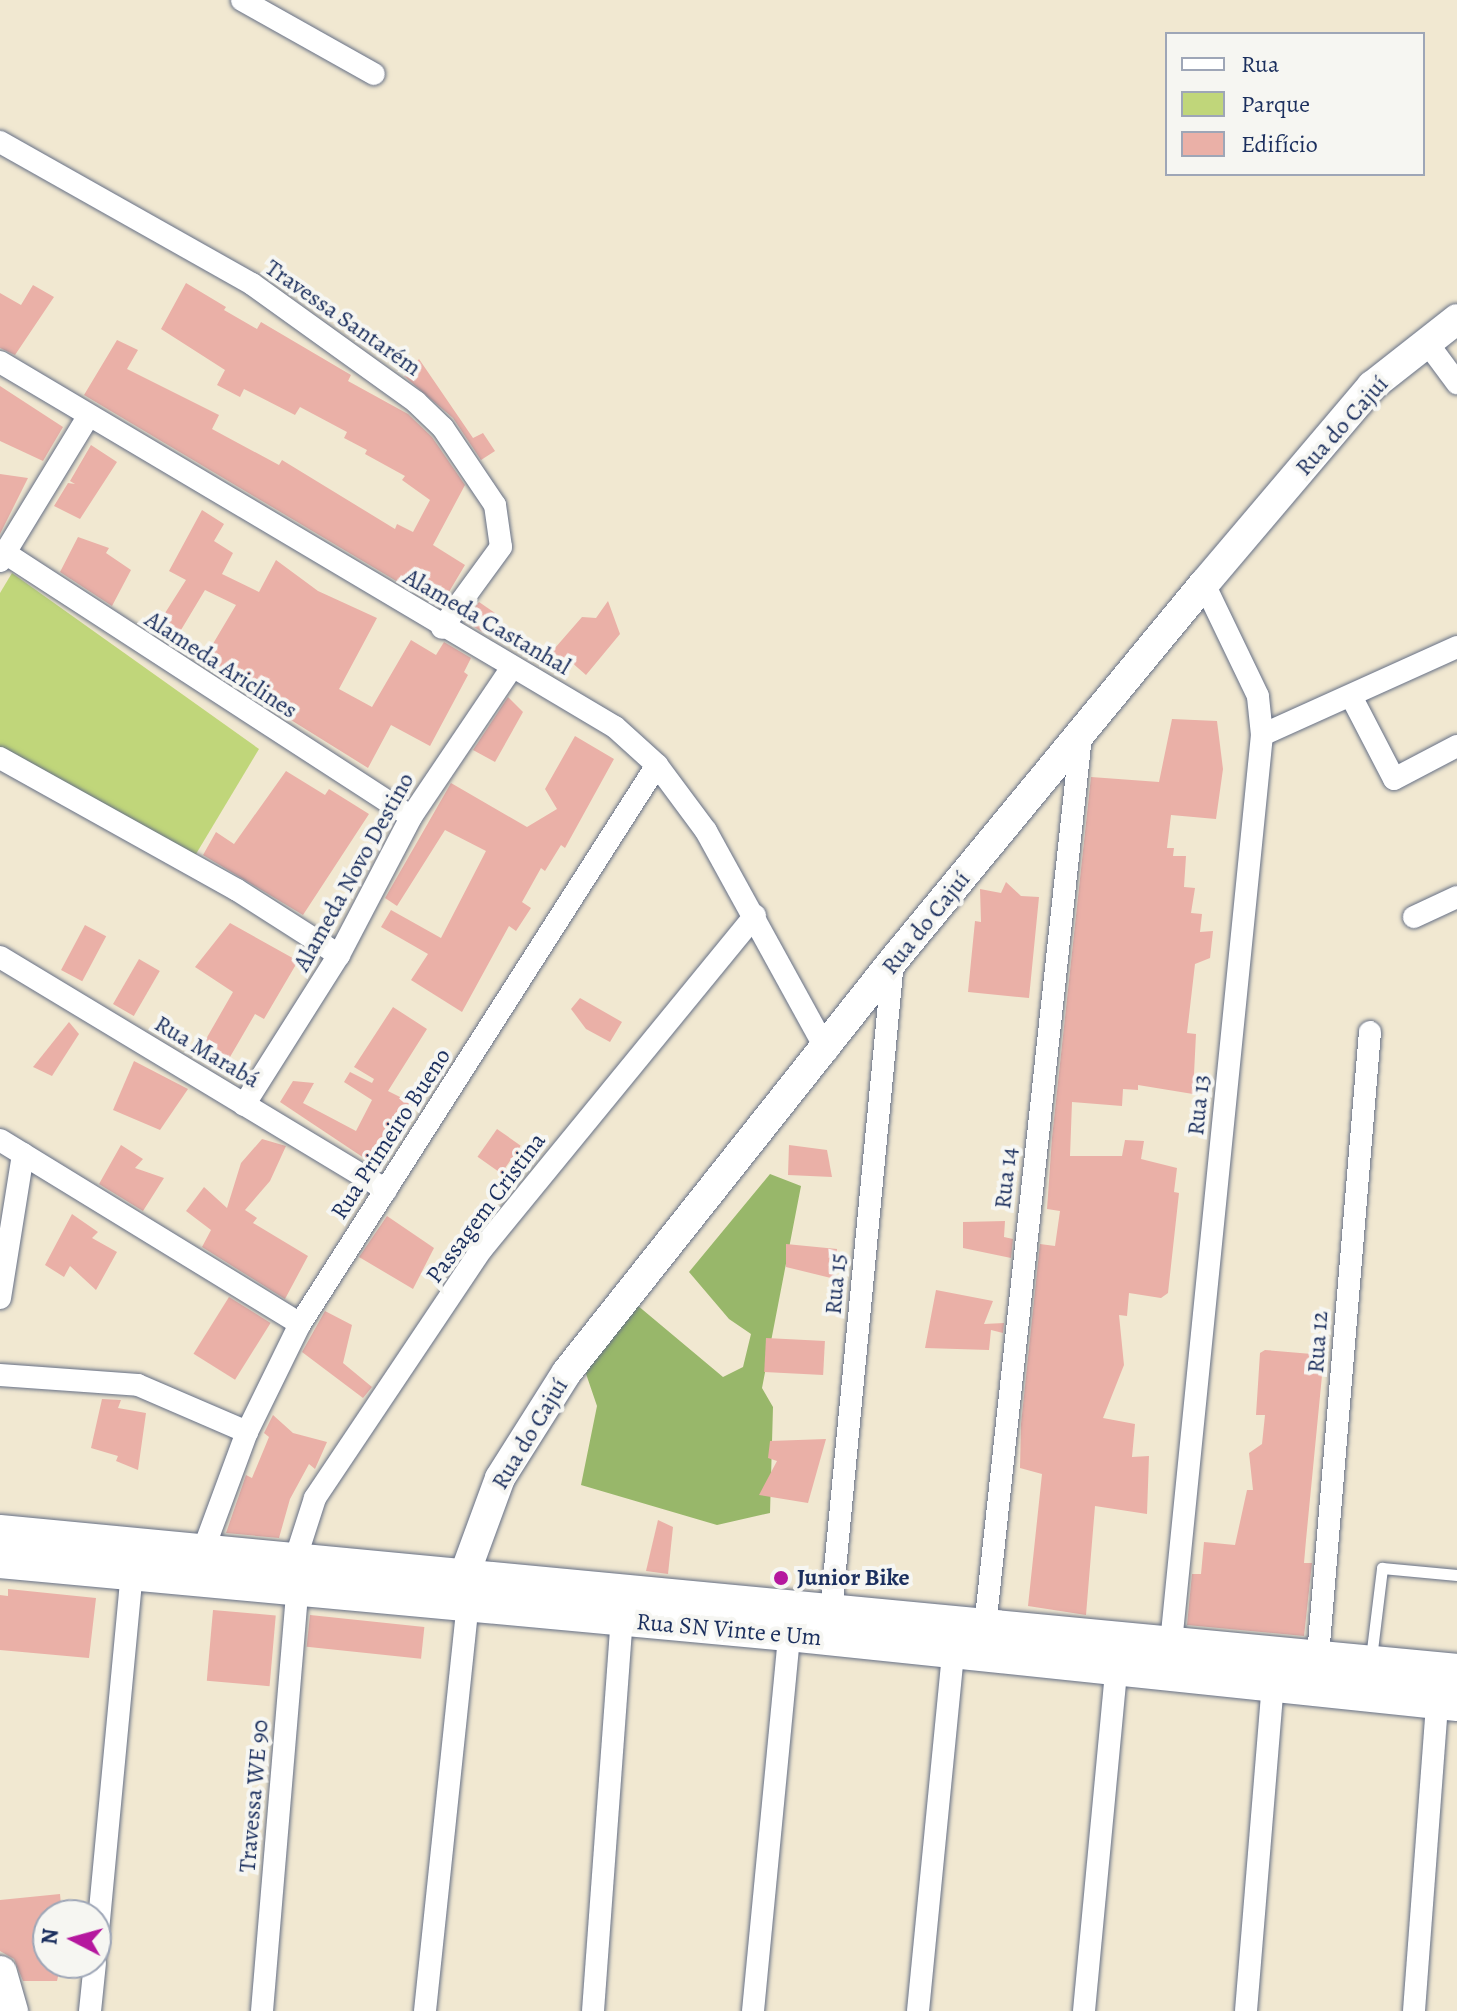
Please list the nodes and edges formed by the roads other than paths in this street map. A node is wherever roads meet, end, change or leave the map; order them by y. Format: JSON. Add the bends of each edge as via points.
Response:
{"nodes":[{"id":1,"x":242,"y":0,"type":"edge"},
{"id":2,"x":374,"y":74,"type":"dead end"},
{"id":3,"x":0,"y":142,"type":"edge"},
{"id":4,"x":1457,"y":319,"type":"edge"},
{"id":5,"x":1428,"y":344,"type":"junction"},
{"id":6,"x":0,"y":362,"type":"edge"},
{"id":7,"x":1457,"y":383,"type":"edge"},
{"id":8,"x":88,"y":417,"type":"junction"},
{"id":9,"x":3,"y":557,"type":"edge"},
{"id":10,"x":1204,"y":584,"type":"junction"},
{"id":11,"x":442,"y":628,"type":"junction"},
{"id":12,"x":1457,"y":647,"type":"edge"},
{"id":13,"x":512,"y":667,"type":"junction"},
{"id":14,"x":1352,"y":698,"type":"junction"},
{"id":15,"x":1262,"y":735,"type":"junction"},
{"id":16,"x":1081,"y":736,"type":"junction"},
{"id":17,"x":1457,"y":746,"type":"edge"},
{"id":18,"x":0,"y":758,"type":"edge"},
{"id":19,"x":657,"y":765,"type":"junction"},
{"id":20,"x":411,"y":817,"type":"junction"},
{"id":21,"x":1457,"y":897,"type":"edge"},
{"id":22,"x":755,"y":915,"type":"junction"},
{"id":23,"x":1414,"y":917,"type":"dead end"},
{"id":24,"x":339,"y":955,"type":"junction"},
{"id":25,"x":0,"y":957,"type":"edge"},
{"id":26,"x":893,"y":961,"type":"junction"},
{"id":27,"x":1370,"y":1032,"type":"dead end"},
{"id":28,"x":827,"y":1051,"type":"junction"},
{"id":29,"x":244,"y":1105,"type":"junction"},
{"id":30,"x":0,"y":1140,"type":"edge"},
{"id":31,"x":23,"y":1154,"type":"junction"},
{"id":32,"x":386,"y":1190,"type":"junction"},
{"id":33,"x":0,"y":1298,"type":"edge"},
{"id":34,"x":300,"y":1324,"type":"junction"},
{"id":35,"x":0,"y":1375,"type":"edge"},
{"id":36,"x":247,"y":1432,"type":"junction"},
{"id":37,"x":0,"y":1532,"type":"edge"},
{"id":38,"x":204,"y":1548,"type":"junction"},
{"id":39,"x":0,"y":1561,"type":"edge"},
{"id":40,"x":240,"y":1566,"type":"junction"},
{"id":41,"x":297,"y":1571,"type":"junction"},
{"id":42,"x":132,"y":1573,"type":"junction"},
{"id":43,"x":1457,"y":1575,"type":"edge"},
{"id":44,"x":466,"y":1590,"type":"junction"},
{"id":45,"x":831,"y":1611,"type":"junction"},
{"id":46,"x":622,"y":1620,"type":"junction"},
{"id":47,"x":985,"y":1627,"type":"junction"},
{"id":48,"x":887,"y":1630,"type":"junction"},
{"id":49,"x":789,"y":1634,"type":"junction"},
{"id":50,"x":953,"y":1652,"type":"junction"},
{"id":51,"x":1188,"y":1655,"type":"junction"},
{"id":52,"x":1318,"y":1656,"type":"junction"},
{"id":53,"x":1370,"y":1662,"type":"junction"},
{"id":54,"x":1116,"y":1670,"type":"junction"},
{"id":55,"x":1457,"y":1671,"type":"edge"},
{"id":56,"x":1273,"y":1684,"type":"junction"},
{"id":57,"x":1447,"y":1703,"type":"edge"},
{"id":58,"x":101,"y":1899,"type":"edge"},
{"id":59,"x":0,"y":1973,"type":"edge"},
{"id":60,"x":93,"y":1979,"type":"edge"},
{"id":61,"x":11,"y":2011,"type":"edge"},
{"id":62,"x":90,"y":2011,"type":"edge"},
{"id":63,"x":262,"y":2011,"type":"edge"},
{"id":64,"x":425,"y":2011,"type":"edge"},
{"id":65,"x":593,"y":2011,"type":"edge"},
{"id":66,"x":753,"y":2011,"type":"edge"},
{"id":67,"x":918,"y":2011,"type":"edge"},
{"id":68,"x":1084,"y":2011,"type":"edge"},
{"id":69,"x":1246,"y":2011,"type":"edge"},
{"id":70,"x":1414,"y":2011,"type":"edge"}],
"edges":[{"from":1,"to":2,"type":"street"},
{"from":3,"to":11,"type":"street","name":"Travessa Santarém","via":[[252,284],[416,402],[443,428],[495,505],[501,547]]},
{"from":4,"to":5,"type":"street","name":"Rua do Cajuí"},
{"from":5,"to":7,"type":"street"},
{"from":5,"to":10,"type":"street","name":"Rua do Cajuí","via":[[1372,386]]},
{"from":6,"to":8,"type":"street","name":"Alameda Castanhal"},
{"from":8,"to":9,"type":"street"},
{"from":8,"to":11,"type":"street","name":"Alameda Castanhal"},
{"from":9,"to":20,"type":"street","name":"Alameda Ariclines"},
{"from":10,"to":15,"type":"street","name":"Rua 13","via":[[1258,696]]},
{"from":10,"to":16,"type":"street","name":"Rua do Cajuí"},
{"from":11,"to":13,"type":"street","name":"Alameda Castanhal"},
{"from":12,"to":14,"type":"street"},
{"from":13,"to":19,"type":"street","name":"Alameda Castanhal","via":[[615,727]]},
{"from":13,"to":20,"type":"street","name":"Alameda Novo Destino"},
{"from":14,"to":15,"type":"street"},
{"from":14,"to":17,"type":"street","via":[[1394,779]]},
{"from":15,"to":51,"type":"street","name":"Rua 13"},
{"from":16,"to":26,"type":"street","name":"Rua do Cajuí"},
{"from":16,"to":47,"type":"street","name":"Rua 14"},
{"from":18,"to":24,"type":"street","via":[[237,890]]},
{"from":19,"to":22,"type":"street","name":"Alameda Castanhal","via":[[706,831]]},
{"from":19,"to":32,"type":"street","name":"Rua Primeiro Bueno"},
{"from":20,"to":24,"type":"street","name":"Alameda Novo Destino"},
{"from":21,"to":23,"type":"street"},
{"from":22,"to":28,"type":"street","name":"Alameda Castanhal"},
{"from":22,"to":41,"type":"street","name":"Passagem Cristina","via":[[482,1249],[315,1498]]},
{"from":24,"to":29,"type":"street","name":"Alameda Novo Destino"},
{"from":25,"to":29,"type":"street","name":"Rua Marabá"},
{"from":26,"to":28,"type":"street","name":"Rua do Cajuí"},
{"from":26,"to":45,"type":"street","name":"Rua 15"},
{"from":27,"to":52,"type":"street","name":"Rua 12"},
{"from":28,"to":44,"type":"street","name":"Rua do Cajuí","via":[[567,1372],[500,1478]]},
{"from":29,"to":32,"type":"street","name":"Rua Marabá"},
{"from":30,"to":31,"type":"street"},
{"from":31,"to":33,"type":"street"},
{"from":31,"to":34,"type":"street"},
{"from":32,"to":34,"type":"street","name":"Rua Primeiro Bueno"},
{"from":34,"to":36,"type":"street","name":"Rua Primeiro Bueno"},
{"from":35,"to":36,"type":"street","via":[[138,1385]]},
{"from":36,"to":38,"type":"street","name":"Rua Primeiro Bueno"},
{"from":37,"to":38,"type":"main road","name":"Rua SN Vinte e Um"},
{"from":38,"to":40,"type":"main road","name":"Rua SN Vinte e Um"},
{"from":39,"to":42,"type":"main road","name":"Rua SN Vinte e Um"},
{"from":40,"to":41,"type":"main road","name":"Rua SN Vinte e Um"},
{"from":40,"to":42,"type":"main road","name":"Rua SN Vinte e Um"},
{"from":41,"to":44,"type":"main road","name":"Rua SN Vinte e Um"},
{"from":41,"to":63,"type":"street","name":"Travessa WE 90"},
{"from":42,"to":58,"type":"street"},
{"from":43,"to":53,"type":"lane","via":[[1382,1568]]},
{"from":44,"to":45,"type":"main road","name":"Rua SN Vinte e Um"},
{"from":44,"to":46,"type":"main road","name":"Rua SN Vinte e Um"},
{"from":44,"to":64,"type":"street"},
{"from":45,"to":48,"type":"main road","name":"Rua SN Vinte e Um"},
{"from":46,"to":49,"type":"main road","name":"Rua SN Vinte e Um"},
{"from":46,"to":65,"type":"street"},
{"from":47,"to":48,"type":"main road","name":"Rua SN Vinte e Um"},
{"from":47,"to":51,"type":"main road","name":"Rua SN Vinte e Um"},
{"from":48,"to":49,"type":"main road","name":"Rua SN Vinte e Um"},
{"from":48,"to":50,"type":"main road","name":"Rua SN Vinte e Um"},
{"from":49,"to":66,"type":"street"},
{"from":50,"to":54,"type":"main road","name":"Rua SN Vinte e Um"},
{"from":50,"to":67,"type":"street"},
{"from":51,"to":52,"type":"main road","name":"Rua SN Vinte e Um"},
{"from":51,"to":54,"type":"main road","name":"Rua SN Vinte e Um"},
{"from":51,"to":56,"type":"main road","name":"Rua SN Vinte e Um"},
{"from":52,"to":53,"type":"main road","name":"Rua SN Vinte e Um"},
{"from":53,"to":55,"type":"main road","name":"Rua SN Vinte e Um"},
{"from":54,"to":68,"type":"street"},
{"from":56,"to":57,"type":"main road","name":"Rua SN Vinte e Um"},
{"from":56,"to":69,"type":"street"},
{"from":57,"to":70,"type":"street"},
{"from":59,"to":61,"type":"main road"},
{"from":60,"to":62,"type":"street"}]}
